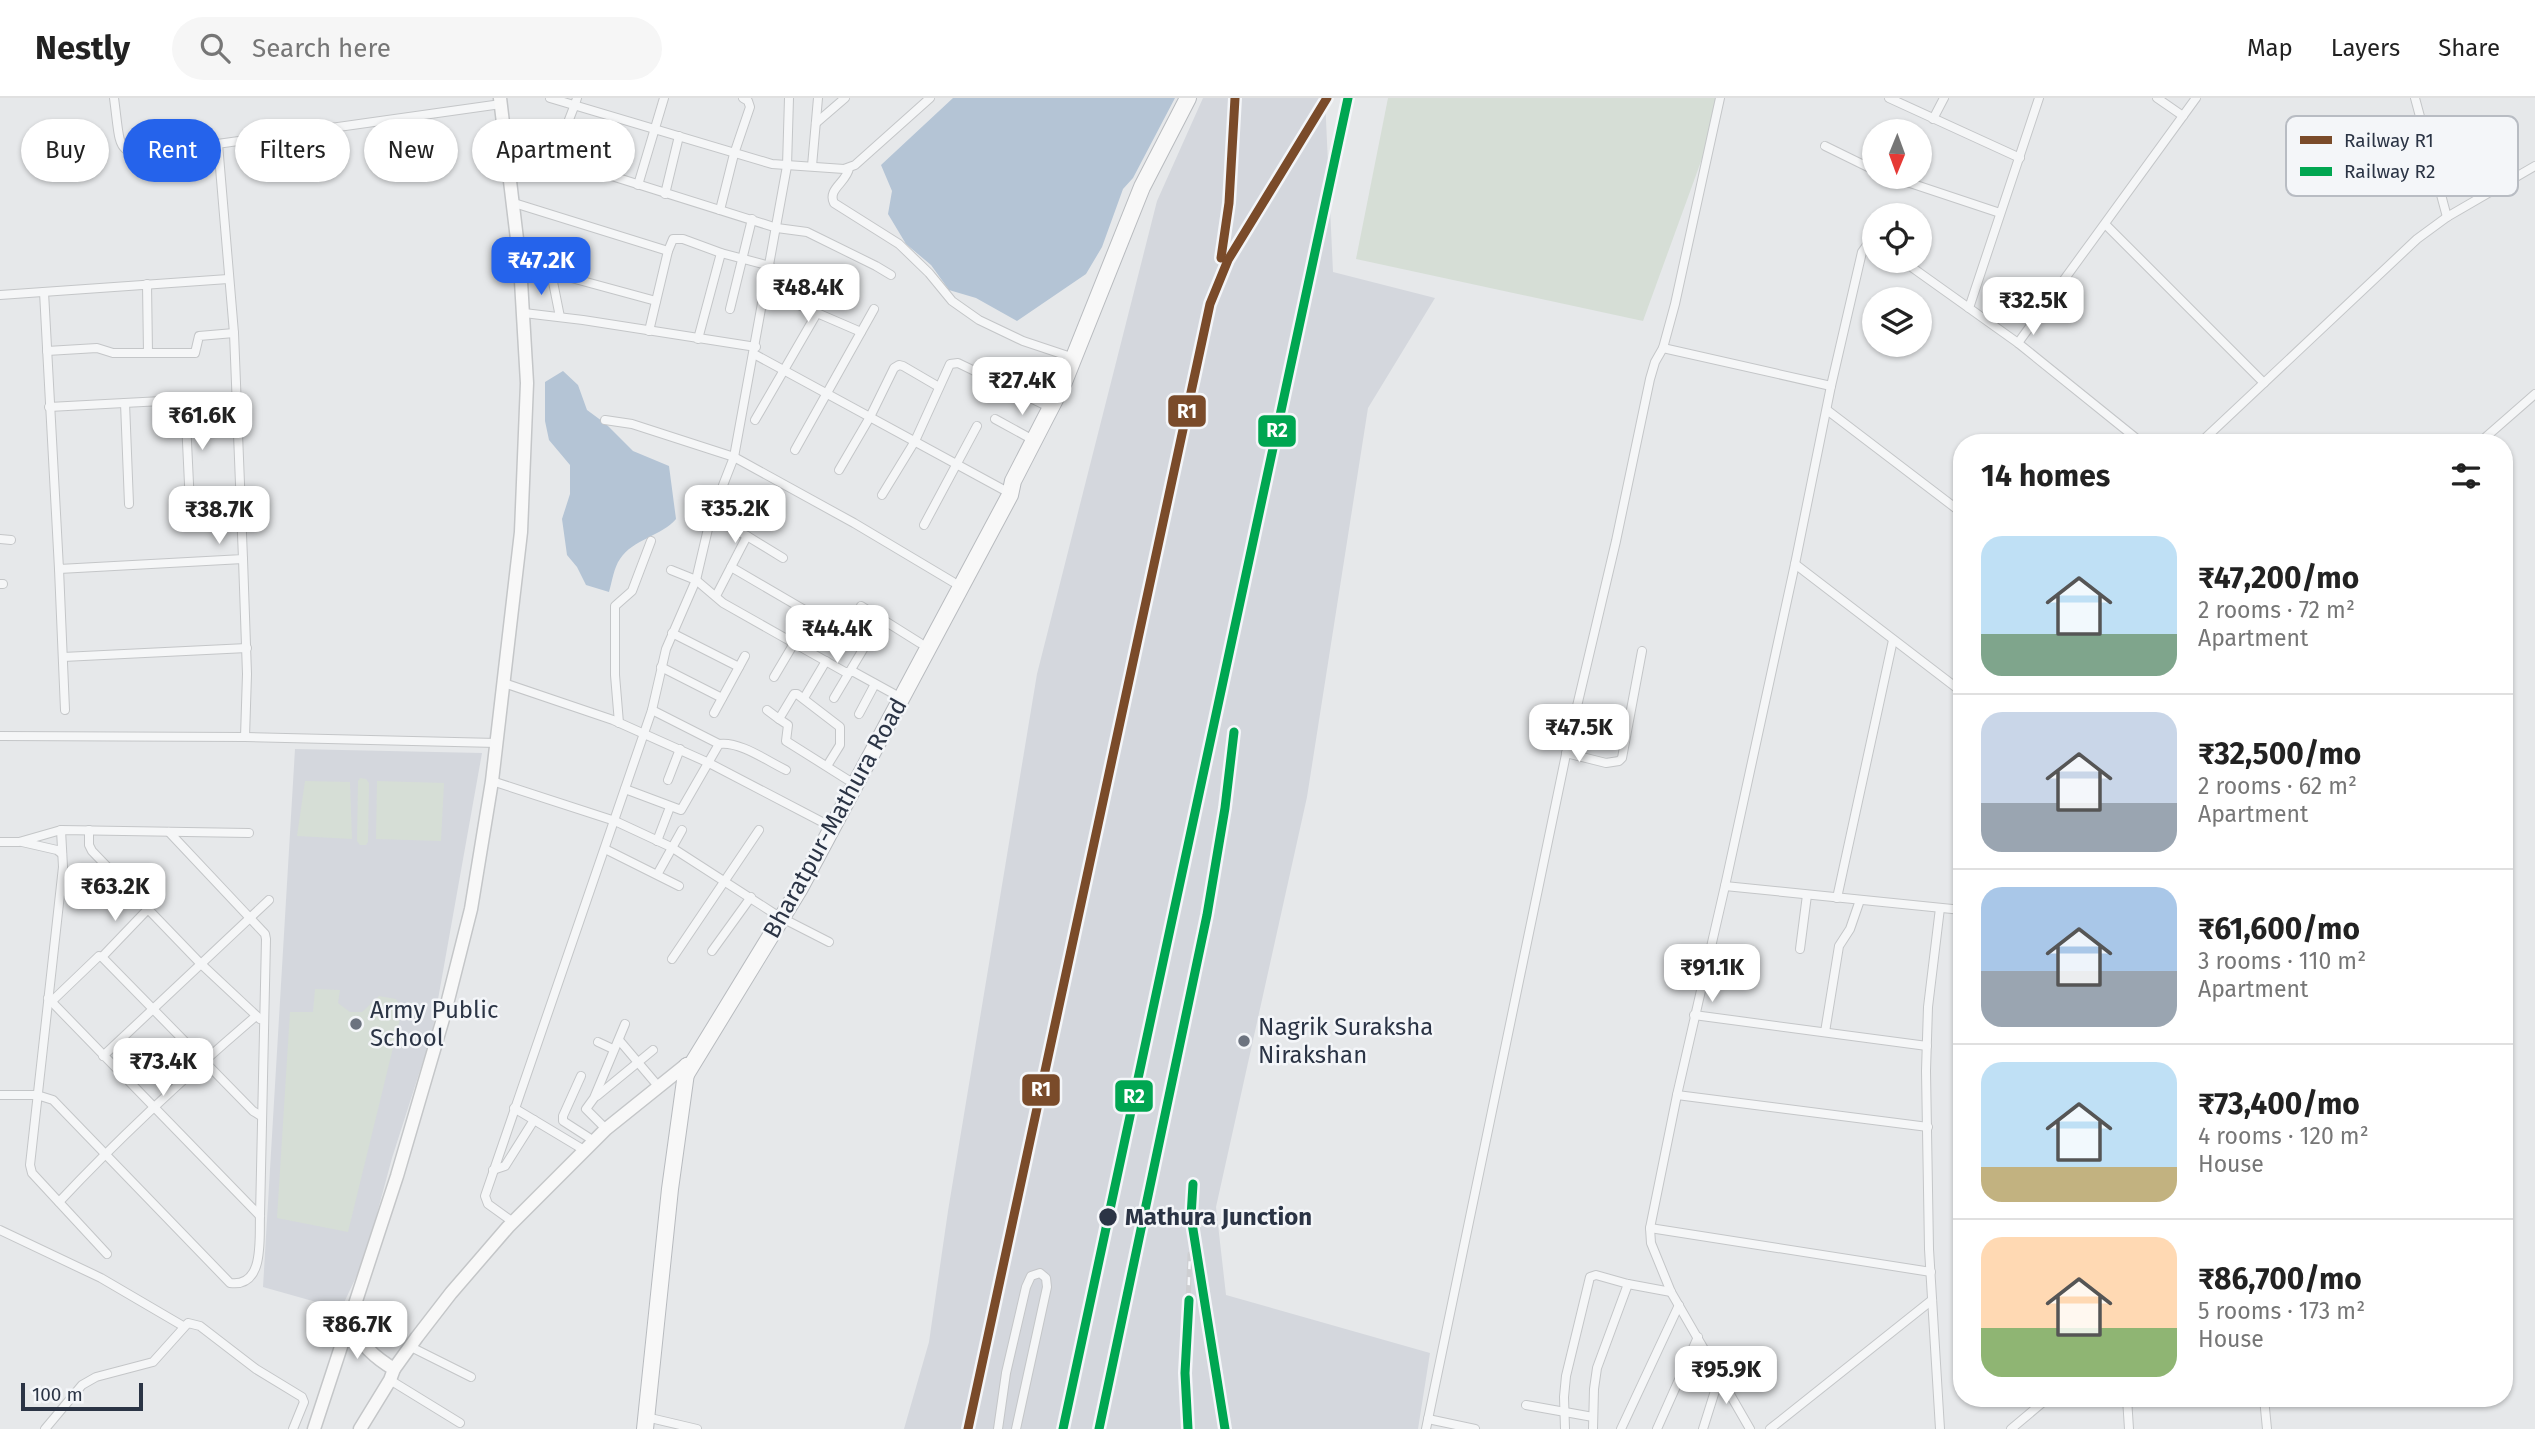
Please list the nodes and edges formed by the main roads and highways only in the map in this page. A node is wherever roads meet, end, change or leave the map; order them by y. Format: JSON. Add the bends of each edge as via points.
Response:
{"nodes":[{"id":1,"x":1188,"y":98,"type":"edge"},
{"id":2,"x":1008,"y":485,"type":"junction"},
{"id":3,"x":862,"y":763,"type":"junction"},
{"id":4,"x":796,"y":886,"type":"junction"},
{"id":5,"x":646,"y":1423,"type":"edge"}],
"edges":[{"from":1,"to":2,"type":"highway","name":"Bharatpur-Mathura Road","via":[[1142,187],[1051,409]]},
{"from":2,"to":3,"type":"highway","name":"Bharatpur-Mathura Road","via":[[920,643]]},
{"from":2,"to":3,"type":"highway","name":"Bharatpur-Mathura Road","via":[[1010,495]]},
{"from":3,"to":4,"type":"highway","name":"Bharatpur-Mathura Road"},
{"from":3,"to":4,"type":"highway","name":"Bharatpur-Mathura Road","via":[[848,780]]},
{"from":4,"to":5,"type":"highway","name":"Bharatpur-Mathura Road","via":[[686,1070]]}]}
